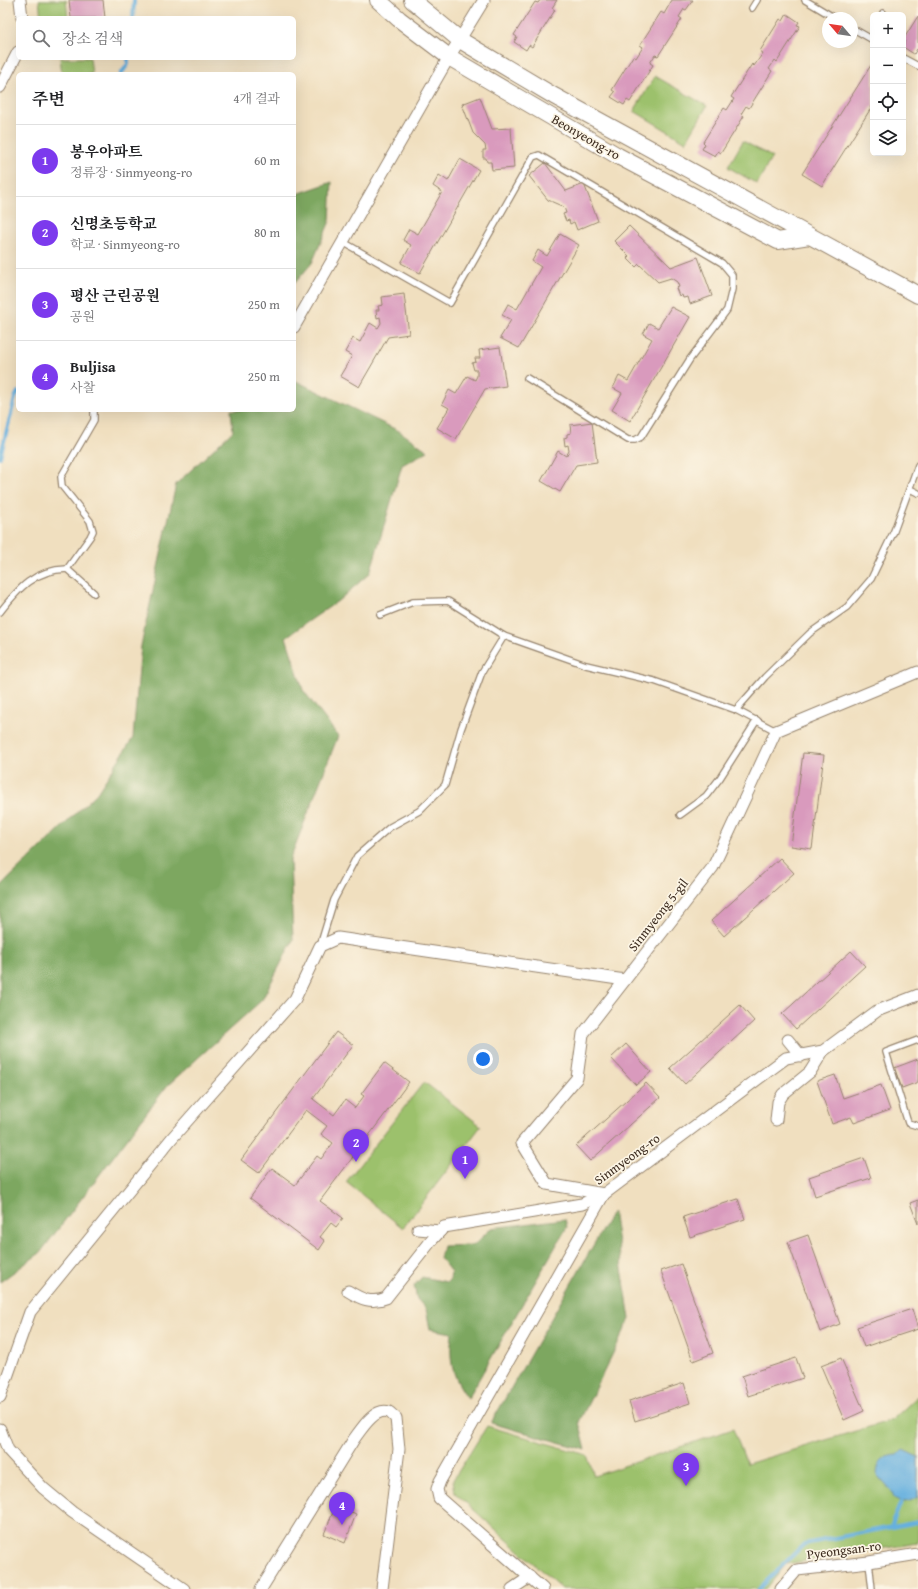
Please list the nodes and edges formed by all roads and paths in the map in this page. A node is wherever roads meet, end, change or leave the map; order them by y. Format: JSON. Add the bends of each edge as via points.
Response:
{"nodes":[{"id":1,"x":20,"y":0,"type":"edge"},
{"id":2,"x":378,"y":0,"type":"edge"},
{"id":3,"x":412,"y":0,"type":"edge"},
{"id":4,"x":484,"y":0,"type":"edge"},
{"id":5,"x":757,"y":0,"type":"edge"},
{"id":6,"x":805,"y":0,"type":"edge"},
{"id":7,"x":752,"y":8,"type":"dead end"},
{"id":8,"x":826,"y":12,"type":"edge"},
{"id":9,"x":22,"y":16,"type":"edge"},
{"id":10,"x":858,"y":31,"type":"edge"},
{"id":11,"x":870,"y":38,"type":"edge"},
{"id":12,"x":460,"y":40,"type":"junction"},
{"id":13,"x":16,"y":56,"type":"edge"},
{"id":14,"x":449,"y":57,"type":"junction"},
{"id":15,"x":906,"y":60,"type":"edge"},
{"id":16,"x":918,"y":66,"type":"edge"},
{"id":17,"x":0,"y":87,"type":"edge"},
{"id":18,"x":809,"y":236,"type":"junction"},
{"id":19,"x":343,"y":242,"type":"junction"},
{"id":20,"x":918,"y":295,"type":"edge"},
{"id":21,"x":296,"y":324,"type":"edge"},
{"id":22,"x":527,"y":378,"type":"dead end"},
{"id":23,"x":94,"y":412,"type":"edge"},
{"id":24,"x":918,"y":465,"type":"edge"},
{"id":25,"x":910,"y":489,"type":"junction"},
{"id":26,"x":918,"y":493,"type":"edge"},
{"id":27,"x":67,"y":569,"type":"junction"},
{"id":28,"x":94,"y":593,"type":"dead end"},
{"id":29,"x":0,"y":612,"type":"edge"},
{"id":30,"x":380,"y":615,"type":"dead end"},
{"id":31,"x":504,"y":636,"type":"junction"},
{"id":32,"x":918,"y":672,"type":"edge"},
{"id":33,"x":736,"y":710,"type":"junction"},
{"id":34,"x":757,"y":720,"type":"junction"},
{"id":35,"x":776,"y":731,"type":"junction"},
{"id":36,"x":680,"y":815,"type":"dead end"},
{"id":37,"x":320,"y":946,"type":"junction"},
{"id":38,"x":625,"y":980,"type":"junction"},
{"id":39,"x":918,"y":996,"type":"edge"},
{"id":40,"x":788,"y":1040,"type":"dead end"},
{"id":41,"x":918,"y":1040,"type":"edge"},
{"id":42,"x":823,"y":1051,"type":"junction"},
{"id":43,"x":801,"y":1056,"type":"junction"},
{"id":44,"x":776,"y":1120,"type":"dead end"},
{"id":45,"x":918,"y":1126,"type":"edge"},
{"id":46,"x":604,"y":1194,"type":"junction"},
{"id":47,"x":418,"y":1229,"type":"dead end"},
{"id":48,"x":440,"y":1231,"type":"junction"},
{"id":49,"x":348,"y":1291,"type":"dead end"},
{"id":50,"x":0,"y":1397,"type":"edge"},
{"id":51,"x":0,"y":1429,"type":"edge"},
{"id":52,"x":918,"y":1554,"type":"edge"},
{"id":53,"x":869,"y":1562,"type":"junction"},
{"id":54,"x":530,"y":1577,"type":"junction"},
{"id":55,"x":184,"y":1589,"type":"edge"},
{"id":56,"x":261,"y":1589,"type":"edge"},
{"id":57,"x":382,"y":1589,"type":"edge"},
{"id":58,"x":512,"y":1589,"type":"edge"},
{"id":59,"x":543,"y":1589,"type":"edge"},
{"id":60,"x":781,"y":1589,"type":"edge"},
{"id":61,"x":872,"y":1589,"type":"edge"}],
"edges":[{"from":1,"to":9,"type":"street"},
{"from":2,"to":14,"type":"main road","name":"Beonyeong-ro"},
{"from":3,"to":12,"type":"main road","name":"Beonyeong-ro"},
{"from":4,"to":12,"type":"street"},
{"from":5,"to":7,"type":"lane"},
{"from":6,"to":8,"type":"lane"},
{"from":10,"to":11,"type":"lane"},
{"from":12,"to":14,"type":"street"},
{"from":12,"to":18,"type":"main road","name":"Beonyeong-ro","via":[[554,96]]},
{"from":13,"to":17,"type":"street"},
{"from":14,"to":18,"type":"main road","name":"Beonyeong-ro","via":[[618,156],[778,241]]},
{"from":14,"to":19,"type":"street"},
{"from":15,"to":16,"type":"lane"},
{"from":18,"to":20,"type":"main road","name":"Beonyeong-ro"},
{"from":19,"to":21,"type":"street"},
{"from":19,"to":22,"type":"lane","via":[[450,303],[533,157],[539,155],[722,263],[732,275],[727,310],[690,359],[641,437],[628,440]]},
{"from":23,"to":27,"type":"lane","via":[[94,420],[61,477],[62,486],[90,521],[92,531],[90,538]]},
{"from":24,"to":25,"type":"lane"},
{"from":25,"to":26,"type":"lane"},
{"from":25,"to":33,"type":"lane","via":[[871,580],[847,607],[810,633]]},
{"from":27,"to":28,"type":"lane"},
{"from":27,"to":29,"type":"lane","via":[[43,572],[16,592]]},
{"from":30,"to":31,"type":"lane","via":[[413,602],[448,600]]},
{"from":31,"to":33,"type":"lane","via":[[586,665],[654,681]]},
{"from":31,"to":37,"type":"lane","via":[[482,672],[445,785],[420,811],[390,827],[357,856],[334,900]]},
{"from":32,"to":35,"type":"street"},
{"from":33,"to":34,"type":"lane"},
{"from":34,"to":35,"type":"lane"},
{"from":34,"to":36,"type":"lane","via":[[706,796]]},
{"from":35,"to":38,"type":"street","name":"Sinmyeong 5-gil","via":[[713,867]]},
{"from":37,"to":38,"type":"street","via":[[338,938]]},
{"from":37,"to":50,"type":"street","via":[[295,999],[172,1138],[30,1312]]},
{"from":38,"to":46,"type":"street","name":"Sinmyeong 5-gil","via":[[583,1034],[577,1078],[522,1143],[547,1184]]},
{"from":39,"to":42,"type":"street","name":"Sinmyeong-ro","via":[[877,1011]]},
{"from":40,"to":43,"type":"street"},
{"from":41,"to":45,"type":"lane","via":[[886,1052],[908,1123]]},
{"from":42,"to":43,"type":"street","name":"Sinmyeong-ro"},
{"from":42,"to":44,"type":"street","via":[[810,1072],[783,1094],[778,1102]]},
{"from":43,"to":46,"type":"street","name":"Sinmyeong-ro","via":[[786,1058]]},
{"from":46,"to":48,"type":"street","name":"Sinmyeong-ro","via":[[582,1204],[444,1227]]},
{"from":46,"to":54,"type":"street","via":[[437,1489],[439,1498]]},
{"from":47,"to":48,"type":"street"},
{"from":48,"to":49,"type":"street","via":[[386,1298],[368,1301]]},
{"from":51,"to":55,"type":"street","via":[[8,1450],[44,1488],[72,1512]]},
{"from":52,"to":53,"type":"street","name":"Pyeongsan-ro"},
{"from":53,"to":60,"type":"street","name":"Pyeongsan-ro","via":[[797,1570]]},
{"from":53,"to":61,"type":"lane"},
{"from":54,"to":58,"type":"street"},
{"from":54,"to":59,"type":"street"},
{"from":56,"to":57,"type":"street","via":[[354,1439],[379,1412],[389,1412],[396,1418],[399,1449]]}]}
